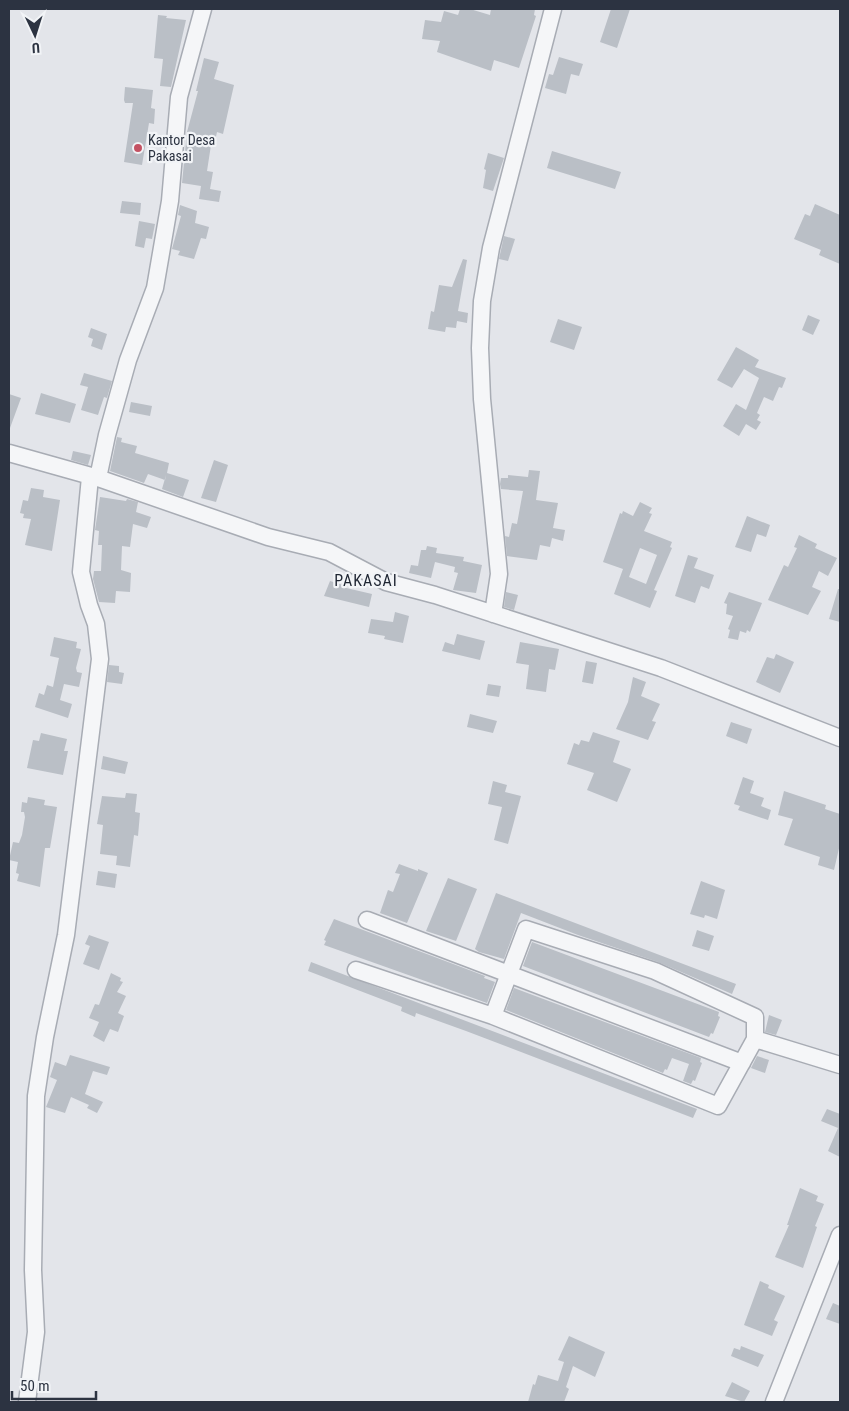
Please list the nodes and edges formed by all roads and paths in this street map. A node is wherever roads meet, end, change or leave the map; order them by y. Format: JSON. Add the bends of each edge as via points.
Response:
{"nodes":[{"id":1,"x":203,"y":9,"type":"edge"},
{"id":2,"x":553,"y":9,"type":"edge"},
{"id":3,"x":9,"y":453,"type":"edge"},
{"id":4,"x":94,"y":478,"type":"junction"},
{"id":5,"x":493,"y":614,"type":"junction"},
{"id":6,"x":840,"y":738,"type":"edge"},
{"id":7,"x":367,"y":920,"type":"dead end"},
{"id":8,"x":356,"y":970,"type":"dead end"},
{"id":9,"x":508,"y":975,"type":"junction"},
{"id":10,"x":493,"y":1016,"type":"junction"},
{"id":11,"x":755,"y":1039,"type":"junction"},
{"id":12,"x":742,"y":1063,"type":"junction"},
{"id":13,"x":840,"y":1065,"type":"edge"},
{"id":14,"x":840,"y":1235,"type":"edge"},
{"id":15,"x":27,"y":1402,"type":"edge"},
{"id":16,"x":774,"y":1402,"type":"edge"}],
"edges":[{"from":1,"to":4,"type":"street","via":[[179,97],[170,201],[155,288],[128,360]]},
{"from":2,"to":5,"type":"street","via":[[491,248],[482,301],[482,399],[498,565]]},
{"from":3,"to":4,"type":"street"},
{"from":4,"to":5,"type":"street","via":[[275,539],[329,552],[386,582]]},
{"from":4,"to":15,"type":"street","via":[[81,572],[96,624],[100,659],[66,935],[44,1037],[36,1096],[33,1256],[36,1332]]},
{"from":5,"to":6,"type":"street","via":[[661,668]]},
{"from":7,"to":9,"type":"street"},
{"from":8,"to":10,"type":"street"},
{"from":9,"to":10,"type":"street"},
{"from":9,"to":11,"type":"street","via":[[526,929],[655,971],[755,1016]]},
{"from":9,"to":12,"type":"street"},
{"from":10,"to":12,"type":"street","via":[[718,1106]]},
{"from":11,"to":12,"type":"street"},
{"from":11,"to":13,"type":"street"},
{"from":14,"to":16,"type":"street"}]}
